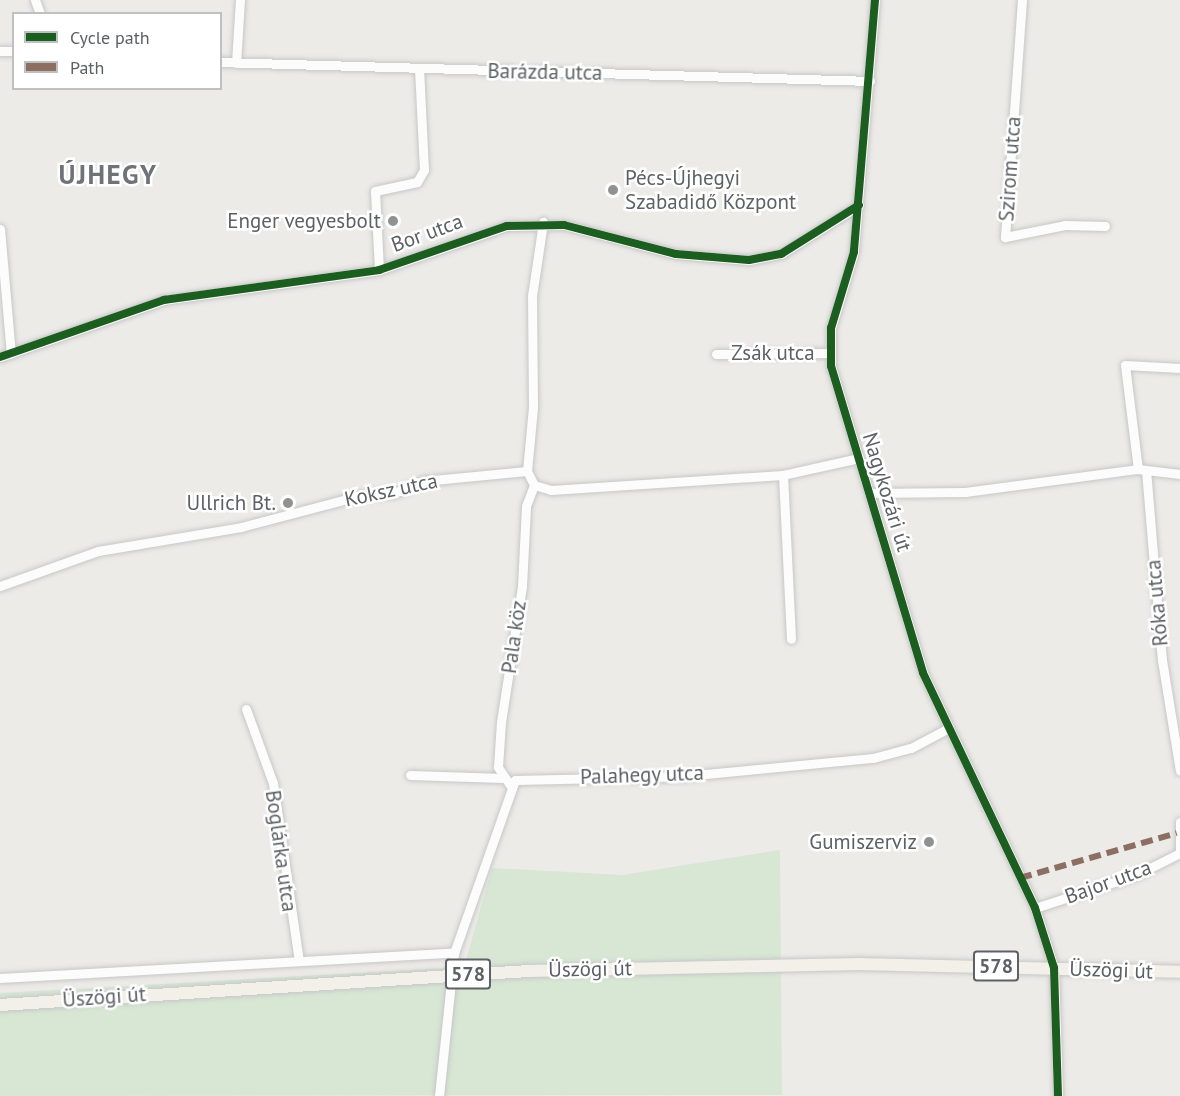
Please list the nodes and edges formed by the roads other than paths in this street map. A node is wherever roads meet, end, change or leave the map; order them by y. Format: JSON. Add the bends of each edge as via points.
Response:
{"nodes":[{"id":1,"x":240,"y":0,"type":"edge"},
{"id":2,"x":875,"y":0,"type":"edge"},
{"id":3,"x":1023,"y":0,"type":"edge"},
{"id":4,"x":222,"y":62,"type":"edge"},
{"id":5,"x":236,"y":63,"type":"junction"},
{"id":6,"x":419,"y":68,"type":"junction"},
{"id":7,"x":870,"y":81,"type":"junction"},
{"id":8,"x":859,"y":206,"type":"junction"},
{"id":9,"x":543,"y":222,"type":"junction"},
{"id":10,"x":1105,"y":226,"type":"dead end"},
{"id":11,"x":0,"y":229,"type":"edge"},
{"id":12,"x":379,"y":270,"type":"junction"},
{"id":13,"x":830,"y":353,"type":"junction"},
{"id":14,"x":10,"y":354,"type":"junction"},
{"id":15,"x":716,"y":354,"type":"dead end"},
{"id":16,"x":0,"y":357,"type":"edge"},
{"id":17,"x":1180,"y":368,"type":"edge"},
{"id":18,"x":859,"y":458,"type":"junction"},
{"id":19,"x":1142,"y":470,"type":"junction"},
{"id":20,"x":527,"y":471,"type":"junction"},
{"id":21,"x":1180,"y":474,"type":"edge"},
{"id":22,"x":783,"y":476,"type":"junction"},
{"id":23,"x":534,"y":485,"type":"junction"},
{"id":24,"x":869,"y":493,"type":"junction"},
{"id":25,"x":0,"y":586,"type":"edge"},
{"id":26,"x":791,"y":639,"type":"dead end"},
{"id":27,"x":246,"y":709,"type":"dead end"},
{"id":28,"x":946,"y":729,"type":"junction"},
{"id":29,"x":1180,"y":771,"type":"edge"},
{"id":30,"x":411,"y":775,"type":"dead end"},
{"id":31,"x":507,"y":782,"type":"junction"},
{"id":32,"x":1180,"y":822,"type":"edge"},
{"id":33,"x":1180,"y":853,"type":"edge"},
{"id":34,"x":1035,"y":908,"type":"junction"},
{"id":35,"x":454,"y":953,"type":"junction"},
{"id":36,"x":299,"y":961,"type":"junction"},
{"id":37,"x":1054,"y":968,"type":"junction"},
{"id":38,"x":1180,"y":972,"type":"edge"},
{"id":39,"x":452,"y":974,"type":"junction"},
{"id":40,"x":0,"y":978,"type":"edge"},
{"id":41,"x":0,"y":1005,"type":"edge"},
{"id":42,"x":439,"y":1096,"type":"edge"},
{"id":43,"x":1058,"y":1096,"type":"edge"}],
"edges":[{"from":1,"to":5,"type":"street"},
{"from":2,"to":7,"type":"street","name":"Nagykozári út"},
{"from":3,"to":10,"type":"street","name":"Szirom utca","via":[[1005,237],[1065,225]]},
{"from":4,"to":5,"type":"street","name":"Barázda utca"},
{"from":5,"to":6,"type":"street","name":"Barázda utca"},
{"from":6,"to":7,"type":"street","name":"Barázda utca"},
{"from":6,"to":12,"type":"street","via":[[422,178],[375,192]]},
{"from":7,"to":8,"type":"street","name":"Nagykozári út"},
{"from":8,"to":9,"type":"street","name":"Bor utca","via":[[781,254],[749,260],[676,254]]},
{"from":8,"to":13,"type":"street","name":"Nagykozári út"},
{"from":9,"to":12,"type":"street","name":"Bor utca","via":[[475,235]]},
{"from":9,"to":20,"type":"street","via":[[532,296],[533,407]]},
{"from":11,"to":14,"type":"street"},
{"from":12,"to":14,"type":"street","name":"Bor utca","via":[[164,300]]},
{"from":13,"to":15,"type":"street","name":"Zsák utca"},
{"from":13,"to":18,"type":"street","name":"Nagykozári út"},
{"from":14,"to":16,"type":"street","name":"Bor utca"},
{"from":17,"to":19,"type":"street","name":"Róka utca","via":[[1125,364]]},
{"from":18,"to":22,"type":"street"},
{"from":18,"to":24,"type":"street","name":"Nagykozári út"},
{"from":19,"to":21,"type":"street"},
{"from":19,"to":24,"type":"street","via":[[964,492]]},
{"from":19,"to":29,"type":"street","name":"Róka utca","via":[[1162,660]]},
{"from":20,"to":23,"type":"street"},
{"from":20,"to":25,"type":"street","name":"Koksz utca","via":[[423,481],[394,493],[358,496],[241,527],[98,551]]},
{"from":22,"to":23,"type":"street","via":[[551,490]]},
{"from":22,"to":26,"type":"street"},
{"from":23,"to":31,"type":"street","name":"Pala köz","via":[[526,506],[522,586],[501,722],[498,767]]},
{"from":24,"to":28,"type":"street","name":"Nagykozári út"},
{"from":27,"to":36,"type":"street","name":"Boglárka utca","via":[[273,783]]},
{"from":28,"to":31,"type":"street","name":"Palahegy utca","via":[[911,748],[873,758],[685,776],[521,778]]},
{"from":28,"to":34,"type":"street","name":"Nagykozári út"},
{"from":30,"to":31,"type":"street","name":"Palahegy utca"},
{"from":31,"to":35,"type":"street"},
{"from":32,"to":33,"type":"street"},
{"from":33,"to":34,"type":"street","name":"Bajor utca","via":[[1136,875]]},
{"from":34,"to":37,"type":"street","name":"Nagykozári út"},
{"from":35,"to":36,"type":"street"},
{"from":35,"to":39,"type":"street"},
{"from":36,"to":40,"type":"street"},
{"from":37,"to":38,"type":"main road","name":"Üszögi út","number":"578"},
{"from":37,"to":39,"type":"main road","name":"Üszögi út","number":"578","via":[[859,964]]},
{"from":37,"to":43,"type":"street","name":"Nagykozári út"},
{"from":39,"to":41,"type":"main road","name":"Üszögi út","number":"578"},
{"from":39,"to":42,"type":"street"}]}
